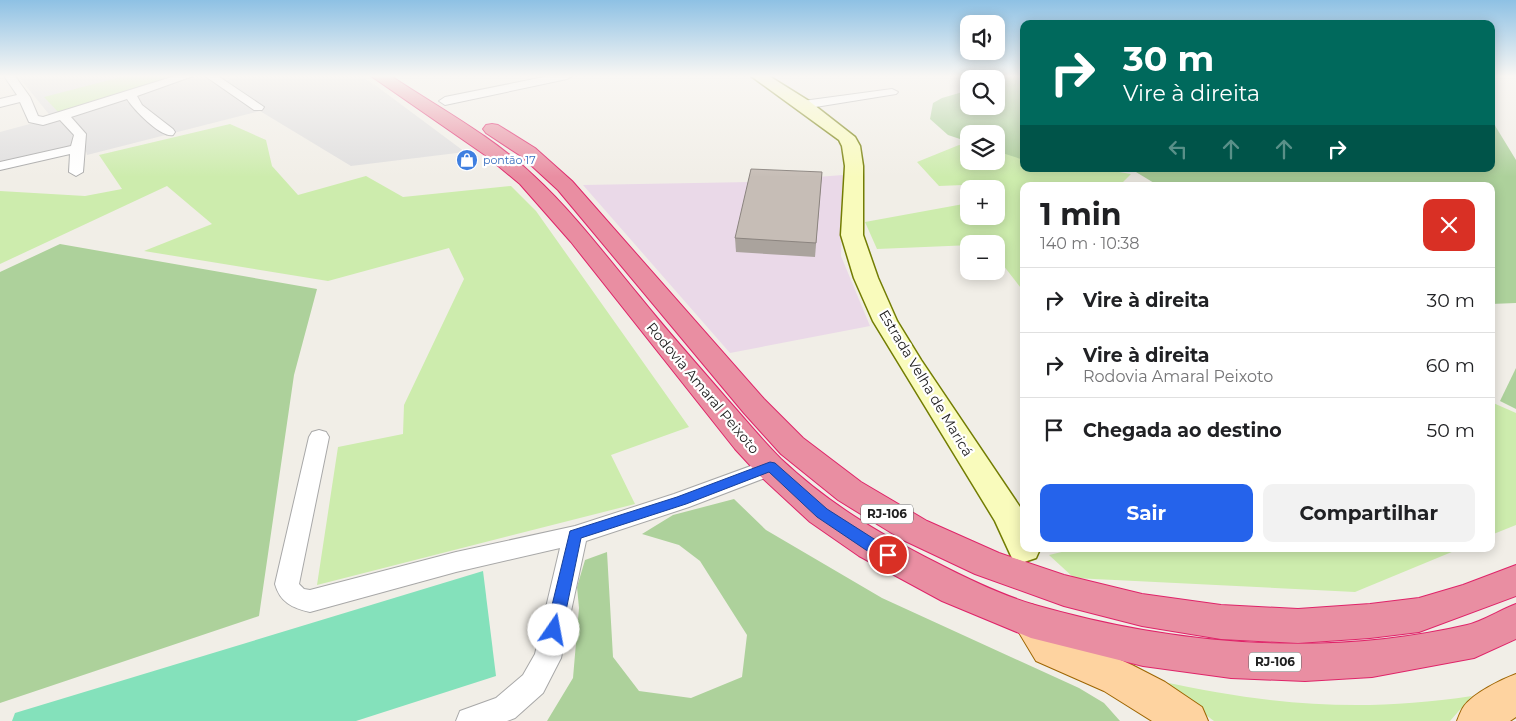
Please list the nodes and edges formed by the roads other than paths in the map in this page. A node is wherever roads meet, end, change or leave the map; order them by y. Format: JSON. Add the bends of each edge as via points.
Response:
{"nodes":[{"id":1,"x":29,"y":110,"type":"edge"},
{"id":2,"x":83,"y":110,"type":"edge"},
{"id":3,"x":142,"y":110,"type":"edge"},
{"id":4,"x":430,"y":110,"type":"edge"},
{"id":5,"x":459,"y":110,"type":"edge"},
{"id":6,"x":810,"y":110,"type":"edge"},
{"id":7,"x":63,"y":116,"type":"junction"},
{"id":8,"x":168,"y":132,"type":"dead end"},
{"id":9,"x":77,"y":148,"type":"junction"},
{"id":10,"x":0,"y":166,"type":"edge"},
{"id":11,"x":76,"y":172,"type":"dead end"},
{"id":12,"x":319,"y":437,"type":"dead end"},
{"id":13,"x":770,"y":466,"type":"junction"},
{"id":14,"x":575,"y":535,"type":"junction"},
{"id":15,"x":1020,"y":539,"type":"edge"},
{"id":16,"x":1026,"y":552,"type":"edge"},
{"id":17,"x":1516,"y":580,"type":"edge"},
{"id":18,"x":1037,"y":581,"type":"junction"},
{"id":19,"x":1031,"y":621,"type":"junction"},
{"id":20,"x":1516,"y":621,"type":"edge"},
{"id":21,"x":1516,"y":693,"type":"edge"},
{"id":22,"x":470,"y":721,"type":"edge"},
{"id":23,"x":1186,"y":721,"type":"edge"},
{"id":24,"x":1478,"y":721,"type":"edge"}],
"edges":[{"from":1,"to":7,"type":"street","via":[[33,120]]},
{"from":2,"to":7,"type":"street"},
{"from":3,"to":8,"type":"street"},
{"from":4,"to":13,"type":"highway","name":"Rodovia Amaral Peixoto","number":"RJ-106","via":[[492,151],[528,180]]},
{"from":5,"to":18,"type":"highway","name":"Rodovia Amaral Peixoto","number":"RJ-106","via":[[527,152],[579,200],[749,401],[792,446],[846,489],[903,524],[974,559]]},
{"from":6,"to":15,"type":"street","name":"Estrada Velha de Maricá","via":[[846,137],[850,146],[854,166],[852,235],[885,321],[1009,516]]},
{"from":7,"to":9,"type":"street","via":[[80,134]]},
{"from":9,"to":10,"type":"street"},
{"from":9,"to":11,"type":"street"},
{"from":12,"to":14,"type":"street","via":[[287,584],[289,591],[302,600],[324,599],[456,562]]},
{"from":13,"to":14,"type":"street","via":[[681,501]]},
{"from":13,"to":19,"type":"highway","name":"Rodovia Amaral Peixoto","number":"RJ-106","via":[[822,513],[871,546],[955,590]]},
{"from":14,"to":22,"type":"street","via":[[548,658],[533,684],[505,708]]},
{"from":16,"to":18,"type":"street","name":"Estrada Velha de Maricá"},
{"from":17,"to":18,"type":"highway","name":"Rodovia Amaral Peixoto","number":"RJ-106","via":[[1418,615],[1333,626],[1263,626],[1180,616],[1121,606]]},
{"from":19,"to":20,"type":"highway","name":"Rodovia Amaral Peixoto","number":"RJ-106","via":[[1143,648],[1231,660],[1305,663],[1372,659],[1474,641]]},
{"from":19,"to":23,"type":"main road","via":[[1050,648],[1118,678]]},
{"from":21,"to":24,"type":"main road"}]}
